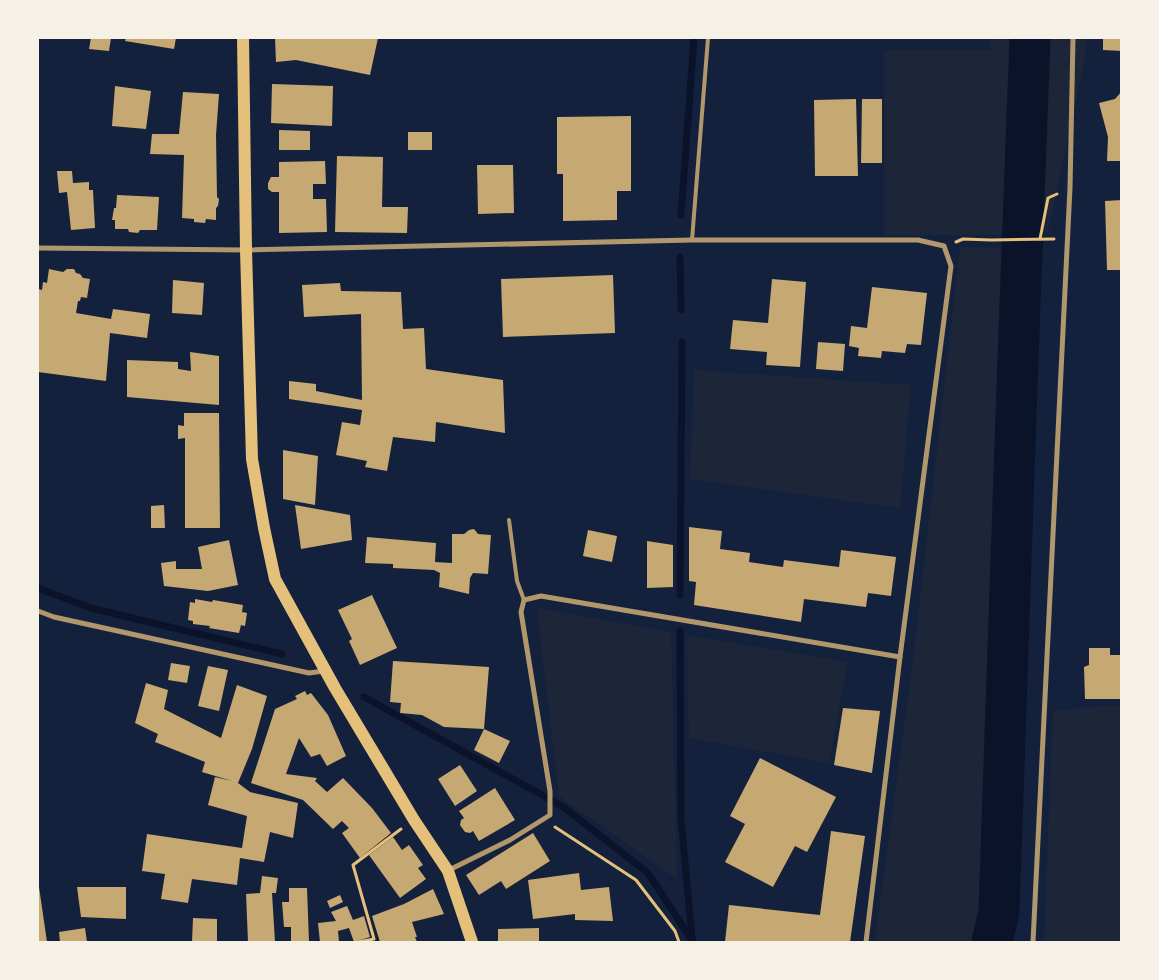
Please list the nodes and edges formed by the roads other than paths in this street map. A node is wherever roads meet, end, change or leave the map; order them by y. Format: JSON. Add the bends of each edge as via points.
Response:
{"nodes":[{"id":1,"x":243,"y":38,"type":"edge"},
{"id":2,"x":708,"y":38,"type":"edge"},
{"id":3,"x":1074,"y":38,"type":"edge"},
{"id":4,"x":692,"y":240,"type":"junction"},
{"id":5,"x":38,"y":248,"type":"edge"},
{"id":6,"x":246,"y":250,"type":"junction"},
{"id":7,"x":509,"y":520,"type":"dead end"},
{"id":8,"x":524,"y":600,"type":"junction"},
{"id":9,"x":38,"y":611,"type":"edge"},
{"id":10,"x":900,"y":656,"type":"junction"},
{"id":11,"x":325,"y":670,"type":"junction"},
{"id":12,"x":448,"y":871,"type":"junction"},
{"id":13,"x":472,"y":942,"type":"edge"},
{"id":14,"x":866,"y":942,"type":"edge"},
{"id":15,"x":1033,"y":942,"type":"edge"}],
"edges":[{"from":1,"to":6,"type":"main road"},
{"from":2,"to":4,"type":"lane"},
{"from":3,"to":15,"type":"street","via":[[1070,188]]},
{"from":4,"to":6,"type":"street"},
{"from":4,"to":10,"type":"street","via":[[918,240],[944,246],[952,266]]},
{"from":5,"to":6,"type":"street"},
{"from":6,"to":11,"type":"main road","via":[[252,459],[264,528],[275,579]]},
{"from":7,"to":8,"type":"lane","via":[[517,581]]},
{"from":8,"to":10,"type":"street","via":[[541,596]]},
{"from":8,"to":12,"type":"street","via":[[521,612],[550,791],[550,815],[510,840]]},
{"from":9,"to":11,"type":"street","via":[[309,673]]},
{"from":10,"to":14,"type":"street"},
{"from":11,"to":12,"type":"main road"},
{"from":12,"to":13,"type":"main road"}]}
